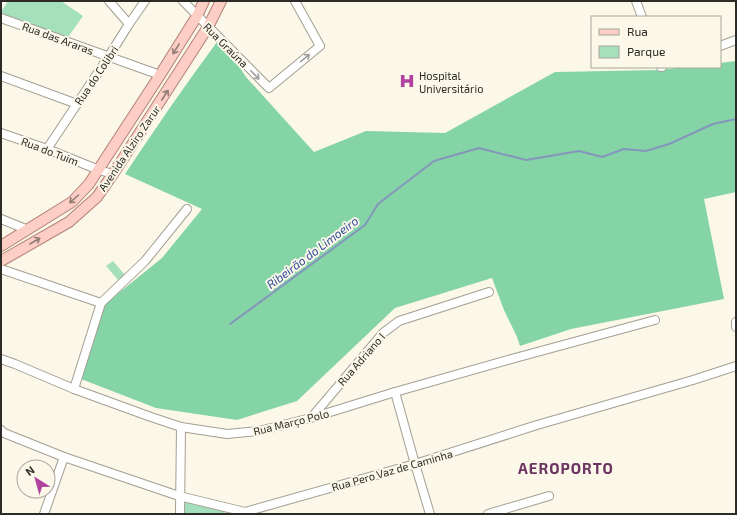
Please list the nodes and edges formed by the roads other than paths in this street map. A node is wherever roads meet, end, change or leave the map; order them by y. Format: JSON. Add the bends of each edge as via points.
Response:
{"nodes":[{"id":1,"x":109,"y":1,"type":"edge"},
{"id":2,"x":146,"y":1,"type":"edge"},
{"id":3,"x":183,"y":1,"type":"edge"},
{"id":4,"x":204,"y":1,"type":"edge"},
{"id":5,"x":221,"y":1,"type":"edge"},
{"id":6,"x":295,"y":1,"type":"edge"},
{"id":7,"x":636,"y":1,"type":"edge"},
{"id":8,"x":197,"y":16,"type":"junction"},
{"id":9,"x":642,"y":16,"type":"edge"},
{"id":10,"x":1,"y":18,"type":"edge"},
{"id":11,"x":129,"y":24,"type":"junction"},
{"id":12,"x":208,"y":27,"type":"junction"},
{"id":13,"x":736,"y":40,"type":"edge"},
{"id":14,"x":721,"y":46,"type":"edge"},
{"id":15,"x":109,"y":56,"type":"junction"},
{"id":16,"x":160,"y":75,"type":"junction"},
{"id":17,"x":1,"y":76,"type":"edge"},
{"id":18,"x":77,"y":104,"type":"junction"},
{"id":19,"x":1,"y":133,"type":"edge"},
{"id":20,"x":47,"y":149,"type":"junction"},
{"id":21,"x":99,"y":170,"type":"junction"},
{"id":22,"x":113,"y":174,"type":"junction"},
{"id":23,"x":187,"y":209,"type":"dead end"},
{"id":24,"x":1,"y":219,"type":"edge"},
{"id":25,"x":28,"y":230,"type":"junction"},
{"id":26,"x":1,"y":246,"type":"edge"},
{"id":27,"x":1,"y":261,"type":"edge"},
{"id":28,"x":1,"y":269,"type":"edge"},
{"id":29,"x":489,"y":292,"type":"dead end"},
{"id":30,"x":101,"y":303,"type":"junction"},
{"id":31,"x":655,"y":320,"type":"dead end"},
{"id":32,"x":736,"y":322,"type":"edge"},
{"id":33,"x":736,"y":328,"type":"edge"},
{"id":34,"x":1,"y":359,"type":"edge"},
{"id":35,"x":736,"y":366,"type":"edge"},
{"id":36,"x":74,"y":389,"type":"junction"},
{"id":37,"x":396,"y":392,"type":"junction"},
{"id":38,"x":311,"y":418,"type":"junction"},
{"id":39,"x":181,"y":427,"type":"junction"},
{"id":40,"x":1,"y":430,"type":"edge"},
{"id":41,"x":64,"y":457,"type":"junction"},
{"id":42,"x":415,"y":464,"type":"junction"},
{"id":43,"x":180,"y":496,"type":"junction"},
{"id":44,"x":549,"y":496,"type":"dead end"},
{"id":45,"x":243,"y":513,"type":"edge"},
{"id":46,"x":44,"y":514,"type":"edge"},
{"id":47,"x":180,"y":514,"type":"edge"},
{"id":48,"x":430,"y":514,"type":"edge"},
{"id":49,"x":488,"y":514,"type":"edge"}],
"edges":[{"from":1,"to":11,"type":"street"},
{"from":2,"to":11,"type":"street","name":"Rua do Colibri"},
{"from":3,"to":8,"type":"street","name":"Rua Graúna"},
{"from":4,"to":8,"type":"main road","name":"Avenida Alziro Zarur"},
{"from":5,"to":12,"type":"main road","name":"Avenida Alziro Zarur"},
{"from":12,"to":6,"type":"street","name":"Rua Graúna","one_way":true,"via":[[268,88],[320,46]]},
{"from":7,"to":9,"type":"street"},
{"from":8,"to":12,"type":"street","name":"Rua Graúna"},
{"from":8,"to":16,"type":"main road","name":"Avenida Alziro Zarur","one_way":true},
{"from":10,"to":15,"type":"street","name":"Rua das Araras"},
{"from":11,"to":15,"type":"street","name":"Rua do Colibri"},
{"from":22,"to":12,"type":"main road","name":"Avenida Alziro Zarur","one_way":true},
{"from":13,"to":14,"type":"street"},
{"from":15,"to":16,"type":"street","name":"Rua das Araras"},
{"from":15,"to":18,"type":"street","name":"Rua do Colibri"},
{"from":16,"to":21,"type":"main road","name":"Avenida Alziro Zarur"},
{"from":17,"to":18,"type":"street"},
{"from":18,"to":20,"type":"street","name":"Rua do Colibri"},
{"from":19,"to":20,"type":"street","name":"Rua do Tuim"},
{"from":20,"to":21,"type":"street","name":"Rua do Tuim"},
{"from":21,"to":22,"type":"street","name":"Rua do Tuim"},
{"from":21,"to":25,"type":"main road","name":"Avenida Alziro Zarur","one_way":true,"via":[[72,202]]},
{"from":27,"to":22,"type":"main road","name":"Avenida Alziro Zarur","one_way":true,"via":[[69,222],[97,197]]},
{"from":23,"to":30,"type":"street","via":[[145,261]]},
{"from":24,"to":25,"type":"street"},
{"from":25,"to":26,"type":"main road","name":"Avenida Alziro Zarur"},
{"from":28,"to":30,"type":"street"},
{"from":29,"to":38,"type":"street","name":"Rua Adriano I","via":[[399,321],[383,333]]},
{"from":30,"to":36,"type":"street"},
{"from":31,"to":37,"type":"street","name":"Rua Março Polo"},
{"from":32,"to":33,"type":"street"},
{"from":34,"to":36,"type":"street","name":"Rua Março Polo"},
{"from":35,"to":42,"type":"street","name":"Rua Pero Vaz de Caminha"},
{"from":36,"to":39,"type":"street","name":"Rua Março Polo"},
{"from":37,"to":38,"type":"street","name":"Rua Março Polo"},
{"from":37,"to":42,"type":"street"},
{"from":38,"to":39,"type":"street","name":"Rua Março Polo","via":[[259,432],[227,434]]},
{"from":39,"to":43,"type":"street"},
{"from":40,"to":41,"type":"street","name":"Rua Pero Vaz de Caminha"},
{"from":41,"to":43,"type":"street","name":"Rua Pero Vaz de Caminha"},
{"from":41,"to":46,"type":"street"},
{"from":42,"to":45,"type":"street","name":"Rua Pero Vaz de Caminha"},
{"from":42,"to":48,"type":"street"},
{"from":43,"to":45,"type":"street","name":"Rua Pero Vaz de Caminha"},
{"from":43,"to":47,"type":"street"},
{"from":44,"to":49,"type":"street"}]}
